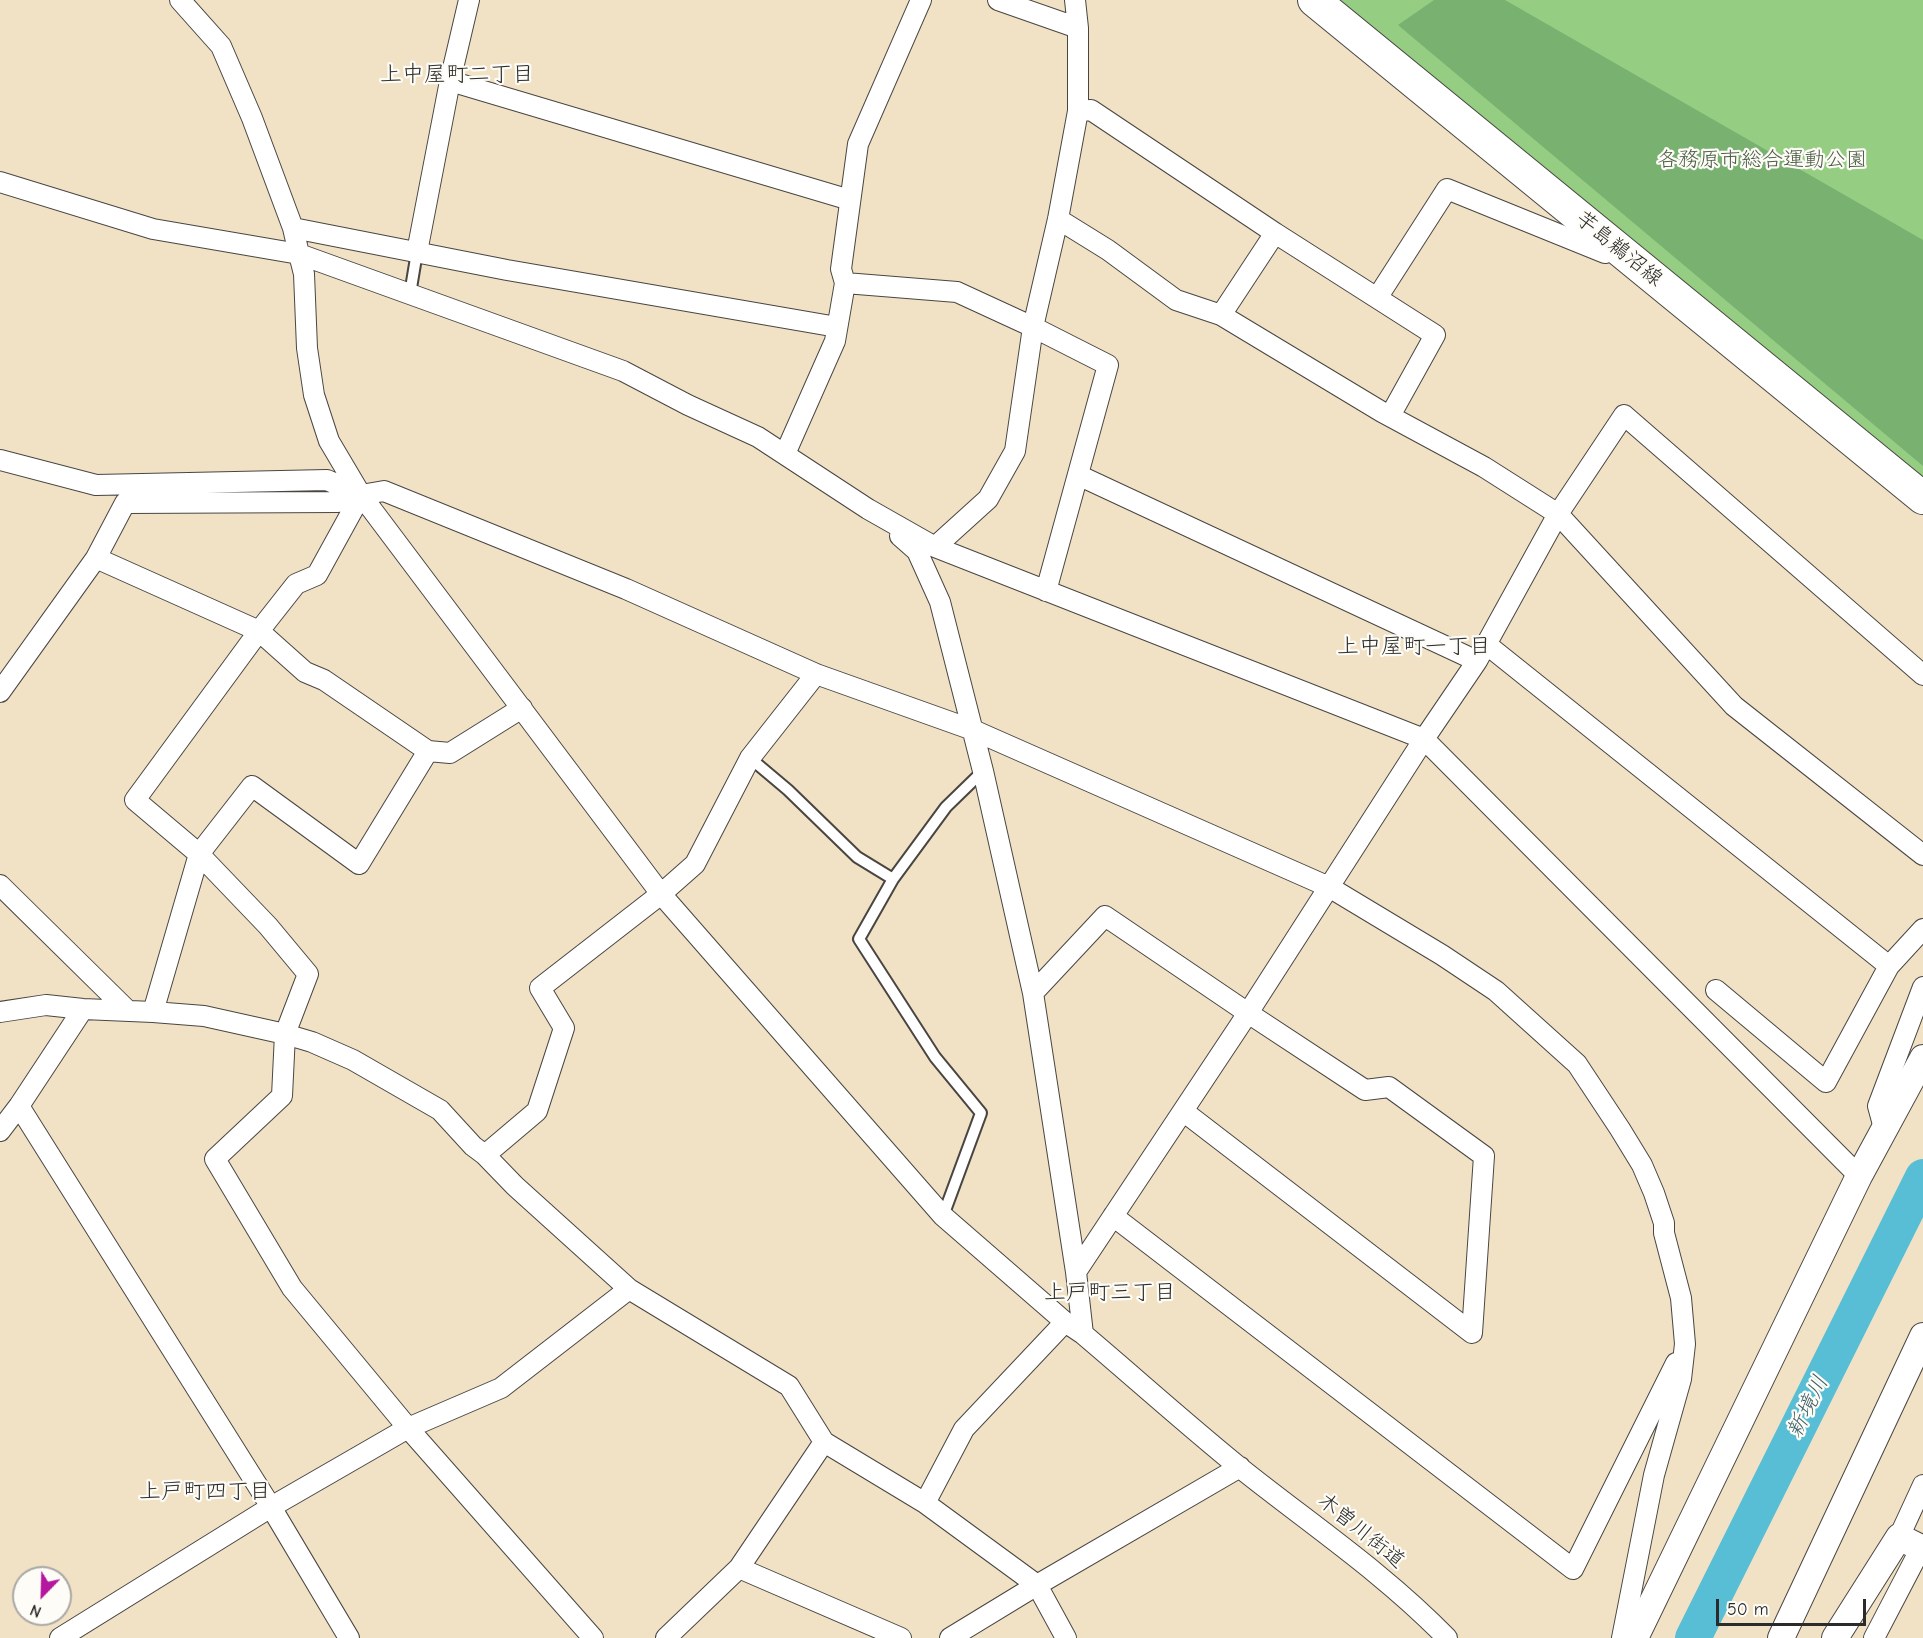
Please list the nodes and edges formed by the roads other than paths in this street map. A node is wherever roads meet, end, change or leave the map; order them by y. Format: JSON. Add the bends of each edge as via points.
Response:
{"nodes":[{"id":1,"x":180,"y":0,"type":"edge"},
{"id":2,"x":469,"y":0,"type":"edge"},
{"id":3,"x":921,"y":0,"type":"edge"},
{"id":4,"x":998,"y":0,"type":"edge"},
{"id":5,"x":1075,"y":0,"type":"edge"},
{"id":6,"x":1295,"y":0,"type":"edge"},
{"id":7,"x":1322,"y":6,"type":"edge"},
{"id":8,"x":1078,"y":28,"type":"junction"},
{"id":9,"x":450,"y":81,"type":"junction"},
{"id":10,"x":1078,"y":111,"type":"junction"},
{"id":11,"x":0,"y":182,"type":"edge"},
{"id":12,"x":850,"y":200,"type":"junction"},
{"id":13,"x":1058,"y":219,"type":"junction"},
{"id":14,"x":293,"y":228,"type":"junction"},
{"id":15,"x":1275,"y":233,"type":"junction"},
{"id":16,"x":1618,"y":248,"type":"junction"},
{"id":17,"x":417,"y":252,"type":"junction"},
{"id":18,"x":299,"y":254,"type":"junction"},
{"id":19,"x":845,"y":283,"type":"junction"},
{"id":20,"x":410,"y":294,"type":"junction"},
{"id":21,"x":1377,"y":298,"type":"junction"},
{"id":22,"x":1221,"y":315,"type":"junction"},
{"id":23,"x":837,"y":327,"type":"junction"},
{"id":24,"x":1033,"y":327,"type":"junction"},
{"id":25,"x":1390,"y":416,"type":"junction"},
{"id":26,"x":785,"y":454,"type":"junction"},
{"id":27,"x":0,"y":460,"type":"edge"},
{"id":28,"x":1078,"y":475,"type":"junction"},
{"id":29,"x":361,"y":495,"type":"junction"},
{"id":30,"x":1923,"y":498,"type":"edge"},
{"id":31,"x":868,"y":509,"type":"junction"},
{"id":32,"x":1557,"y":514,"type":"junction"},
{"id":33,"x":935,"y":547,"type":"junction"},
{"id":34,"x":96,"y":558,"type":"junction"},
{"id":35,"x":1046,"y":591,"type":"junction"},
{"id":36,"x":259,"y":631,"type":"junction"},
{"id":37,"x":1482,"y":653,"type":"junction"},
{"id":38,"x":816,"y":674,"type":"junction"},
{"id":39,"x":1923,"y":675,"type":"edge"},
{"id":40,"x":0,"y":692,"type":"edge"},
{"id":41,"x":522,"y":708,"type":"junction"},
{"id":42,"x":973,"y":730,"type":"junction"},
{"id":43,"x":1424,"y":738,"type":"junction"},
{"id":44,"x":428,"y":751,"type":"junction"},
{"id":45,"x":750,"y":759,"type":"junction"},
{"id":46,"x":983,"y":771,"type":"junction"},
{"id":47,"x":199,"y":854,"type":"junction"},
{"id":48,"x":1923,"y":855,"type":"edge"},
{"id":49,"x":893,"y":879,"type":"junction"},
{"id":50,"x":0,"y":885,"type":"edge"},
{"id":51,"x":1329,"y":887,"type":"junction"},
{"id":52,"x":661,"y":894,"type":"junction"},
{"id":53,"x":1923,"y":929,"type":"edge"},
{"id":54,"x":1889,"y":966,"type":"junction"},
{"id":55,"x":1923,"y":987,"type":"edge"},
{"id":56,"x":1716,"y":990,"type":"dead end"},
{"id":57,"x":1033,"y":993,"type":"junction"},
{"id":58,"x":83,"y":1009,"type":"junction"},
{"id":59,"x":128,"y":1011,"type":"junction"},
{"id":60,"x":0,"y":1012,"type":"edge"},
{"id":61,"x":153,"y":1012,"type":"junction"},
{"id":62,"x":1248,"y":1013,"type":"junction"},
{"id":63,"x":285,"y":1034,"type":"junction"},
{"id":64,"x":1923,"y":1058,"type":"edge"},
{"id":65,"x":19,"y":1106,"type":"junction"},
{"id":66,"x":1183,"y":1111,"type":"junction"},
{"id":67,"x":1884,"y":1128,"type":"junction"},
{"id":68,"x":0,"y":1131,"type":"edge"},
{"id":69,"x":485,"y":1155,"type":"junction"},
{"id":70,"x":1859,"y":1176,"type":"junction"},
{"id":71,"x":944,"y":1216,"type":"junction"},
{"id":72,"x":1113,"y":1216,"type":"junction"},
{"id":73,"x":1076,"y":1272,"type":"junction"},
{"id":74,"x":629,"y":1289,"type":"junction"},
{"id":75,"x":1065,"y":1322,"type":"junction"},
{"id":76,"x":1083,"y":1334,"type":"junction"},
{"id":77,"x":1923,"y":1335,"type":"edge"},
{"id":78,"x":1685,"y":1344,"type":"junction"},
{"id":79,"x":408,"y":1428,"type":"junction"},
{"id":80,"x":825,"y":1442,"type":"junction"},
{"id":81,"x":1240,"y":1467,"type":"junction"},
{"id":82,"x":1923,"y":1485,"type":"edge"},
{"id":83,"x":925,"y":1503,"type":"junction"},
{"id":84,"x":271,"y":1507,"type":"junction"},
{"id":85,"x":1914,"y":1545,"type":"edge"},
{"id":86,"x":739,"y":1568,"type":"junction"},
{"id":87,"x":1037,"y":1585,"type":"junction"},
{"id":88,"x":60,"y":1638,"type":"edge"},
{"id":89,"x":349,"y":1638,"type":"edge"},
{"id":90,"x":593,"y":1638,"type":"edge"},
{"id":91,"x":666,"y":1638,"type":"edge"},
{"id":92,"x":901,"y":1638,"type":"edge"},
{"id":93,"x":950,"y":1638,"type":"edge"},
{"id":94,"x":1066,"y":1638,"type":"edge"},
{"id":95,"x":1446,"y":1638,"type":"edge"},
{"id":96,"x":1622,"y":1638,"type":"edge"},
{"id":97,"x":1635,"y":1638,"type":"edge"},
{"id":98,"x":1781,"y":1638,"type":"edge"},
{"id":99,"x":1834,"y":1638,"type":"edge"},
{"id":100,"x":1874,"y":1638,"type":"edge"}],
"edges":[{"from":1,"to":14,"type":"street","name":"木曽川街道","via":[[221,46]]},
{"from":2,"to":9,"type":"street"},
{"from":3,"to":12,"type":"street","via":[[858,144]]},
{"from":4,"to":8,"type":"street"},
{"from":5,"to":8,"type":"street"},
{"from":6,"to":7,"type":"street"},
{"from":7,"to":16,"type":"main road","name":"芋島鵜沼線"},
{"from":8,"to":10,"type":"street"},
{"from":9,"to":12,"type":"street"},
{"from":9,"to":17,"type":"street"},
{"from":10,"to":13,"type":"street"},
{"from":10,"to":15,"type":"street","via":[[1091,110]]},
{"from":11,"to":18,"type":"street","via":[[153,229]]},
{"from":12,"to":19,"type":"street","via":[[841,269]]},
{"from":13,"to":22,"type":"street","via":[[1176,300]]},
{"from":13,"to":24,"type":"street"},
{"from":14,"to":17,"type":"street"},
{"from":14,"to":18,"type":"street","name":"木曽川街道"},
{"from":15,"to":21,"type":"street"},
{"from":15,"to":22,"type":"street"},
{"from":16,"to":21,"type":"street","via":[[1605,253],[1447,189]]},
{"from":16,"to":30,"type":"main road","name":"芋島鵜沼線"},
{"from":17,"to":20,"type":"lane"},
{"from":17,"to":23,"type":"street"},
{"from":18,"to":20,"type":"street"},
{"from":18,"to":29,"type":"street","name":"木曽川街道","via":[[314,395],[329,441]]},
{"from":19,"to":23,"type":"street"},
{"from":19,"to":24,"type":"street","via":[[957,292]]},
{"from":20,"to":26,"type":"street","via":[[623,371]]},
{"from":21,"to":25,"type":"street","via":[[1436,335]]},
{"from":22,"to":25,"type":"street"},
{"from":23,"to":26,"type":"street","via":[[835,341]]},
{"from":24,"to":28,"type":"street","via":[[1108,364]]},
{"from":24,"to":33,"type":"street","via":[[1015,452],[988,499]]},
{"from":25,"to":32,"type":"street","via":[[1484,467]]},
{"from":26,"to":31,"type":"street"},
{"from":27,"to":29,"type":"street","via":[[96,485],[327,480]]},
{"from":28,"to":35,"type":"street"},
{"from":28,"to":37,"type":"street"},
{"from":29,"to":34,"type":"street","via":[[338,502],[125,503]]},
{"from":29,"to":36,"type":"street","via":[[317,575],[296,584]]},
{"from":29,"to":38,"type":"street","via":[[384,491],[626,589]]},
{"from":29,"to":41,"type":"street","name":"木曽川街道"},
{"from":31,"to":33,"type":"street"},
{"from":31,"to":42,"type":"street","via":[[917,551],[940,602]]},
{"from":32,"to":37,"type":"street"},
{"from":32,"to":39,"type":"street","via":[[1624,415]]},
{"from":32,"to":48,"type":"street","via":[[1734,706]]},
{"from":33,"to":35,"type":"street"},
{"from":34,"to":36,"type":"street"},
{"from":34,"to":40,"type":"street"},
{"from":35,"to":43,"type":"street"},
{"from":36,"to":44,"type":"street","via":[[305,672],[324,680]]},
{"from":36,"to":47,"type":"street","via":[[135,800]]},
{"from":37,"to":43,"type":"street"},
{"from":37,"to":54,"type":"street"},
{"from":38,"to":42,"type":"street"},
{"from":38,"to":45,"type":"street"},
{"from":41,"to":44,"type":"street","via":[[450,753]]},
{"from":41,"to":52,"type":"street","name":"木曽川街道"},
{"from":42,"to":46,"type":"street"},
{"from":42,"to":51,"type":"street"},
{"from":43,"to":51,"type":"street"},
{"from":43,"to":70,"type":"street"},
{"from":44,"to":47,"type":"street","via":[[358,864],[252,786]]},
{"from":45,"to":49,"type":"lane","via":[[857,857]]},
{"from":45,"to":52,"type":"street","via":[[695,864]]},
{"from":46,"to":49,"type":"lane","via":[[946,807]]},
{"from":46,"to":57,"type":"street"},
{"from":47,"to":61,"type":"street"},
{"from":47,"to":63,"type":"street","via":[[308,974]]},
{"from":49,"to":71,"type":"lane","via":[[859,939],[935,1058],[981,1113]]},
{"from":50,"to":59,"type":"street"},
{"from":51,"to":62,"type":"street"},
{"from":51,"to":78,"type":"street","via":[[1496,991],[1577,1064],[1626,1138],[1654,1192],[1681,1298]]},
{"from":52,"to":69,"type":"street","via":[[540,988],[564,1028],[544,1091],[537,1112]]},
{"from":52,"to":71,"type":"street","name":"木曽川街道"},
{"from":53,"to":54,"type":"street"},
{"from":54,"to":56,"type":"street","via":[[1826,1082]]},
{"from":55,"to":67,"type":"street","via":[[1878,1106]]},
{"from":57,"to":62,"type":"street","via":[[1105,916]]},
{"from":57,"to":73,"type":"street"},
{"from":58,"to":59,"type":"street"},
{"from":58,"to":60,"type":"street","via":[[46,1005]]},
{"from":58,"to":65,"type":"street"},
{"from":59,"to":61,"type":"street"},
{"from":61,"to":63,"type":"street","via":[[204,1016]]},
{"from":62,"to":66,"type":"street"},
{"from":62,"to":66,"type":"street","via":[[1365,1090],[1389,1088],[1484,1156],[1472,1333]]},
{"from":63,"to":69,"type":"street","via":[[353,1060],[440,1110]]},
{"from":63,"to":79,"type":"street","via":[[282,1096],[214,1159],[292,1288]]},
{"from":64,"to":67,"type":"street"},
{"from":65,"to":68,"type":"street"},
{"from":65,"to":84,"type":"street"},
{"from":66,"to":72,"type":"street"},
{"from":67,"to":70,"type":"street"},
{"from":69,"to":74,"type":"street"},
{"from":70,"to":97,"type":"street"},
{"from":71,"to":75,"type":"street","name":"木曽川街道"},
{"from":72,"to":73,"type":"street"},
{"from":72,"to":78,"type":"street","via":[[1573,1569]]},
{"from":73,"to":76,"type":"street"},
{"from":74,"to":79,"type":"street","via":[[501,1388]]},
{"from":74,"to":80,"type":"street","via":[[789,1386]]},
{"from":75,"to":76,"type":"street","name":"木曽川街道"},
{"from":75,"to":83,"type":"street","via":[[964,1429]]},
{"from":76,"to":81,"type":"street","name":"木曽川街道"},
{"from":77,"to":98,"type":"street"},
{"from":78,"to":96,"type":"street","via":[[1681,1379],[1654,1475]]},
{"from":79,"to":84,"type":"street"},
{"from":79,"to":90,"type":"street"},
{"from":80,"to":83,"type":"street"},
{"from":80,"to":86,"type":"street"},
{"from":81,"to":87,"type":"street"},
{"from":81,"to":95,"type":"street","name":"木曽川街道","via":[[1356,1556]]},
{"from":82,"to":85,"type":"street"},
{"from":83,"to":87,"type":"street"},
{"from":84,"to":88,"type":"street"},
{"from":84,"to":89,"type":"street"},
{"from":85,"to":99,"type":"street"},
{"from":85,"to":100,"type":"street"},
{"from":86,"to":91,"type":"street"},
{"from":86,"to":92,"type":"street"},
{"from":87,"to":93,"type":"street"},
{"from":87,"to":94,"type":"street"}]}
